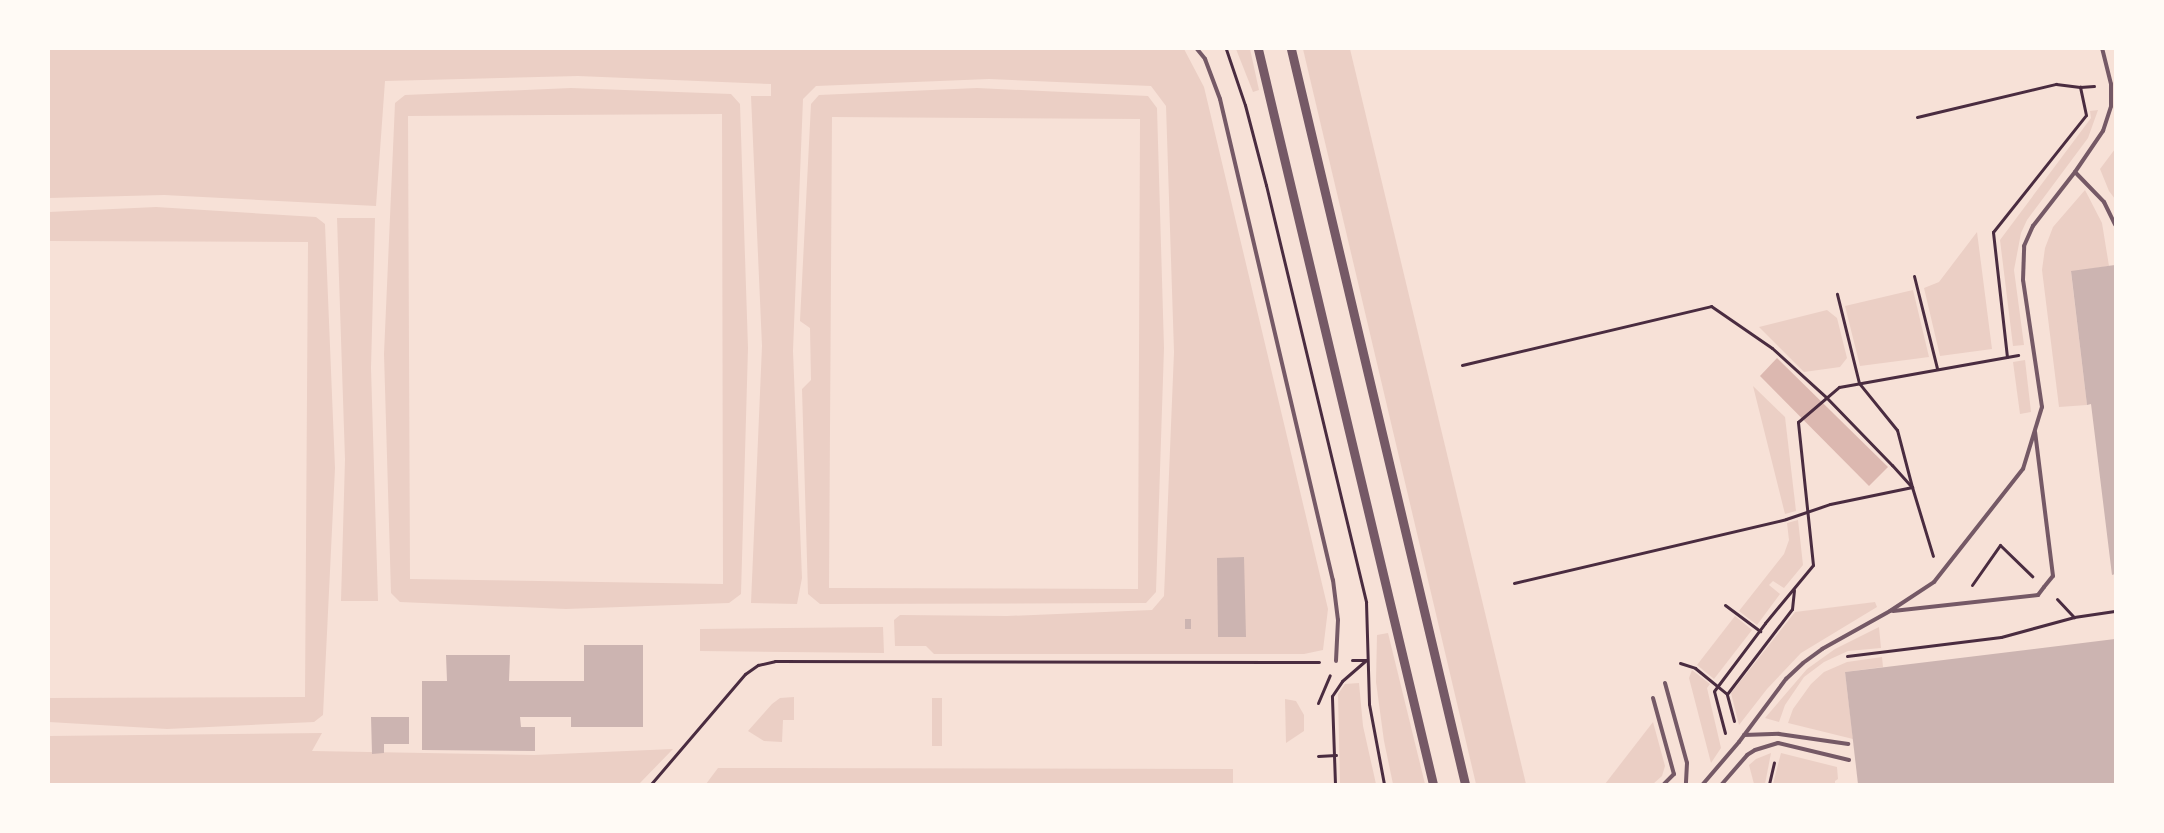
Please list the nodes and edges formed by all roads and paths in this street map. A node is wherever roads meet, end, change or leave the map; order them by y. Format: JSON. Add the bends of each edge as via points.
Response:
{"nodes":[{"id":1,"x":1197,"y":49,"type":"edge"},
{"id":2,"x":1226,"y":49,"type":"edge"},
{"id":3,"x":1258,"y":49,"type":"edge"},
{"id":4,"x":1291,"y":49,"type":"edge"},
{"id":5,"x":2102,"y":49,"type":"edge"},
{"id":6,"x":2080,"y":87,"type":"dead end"},
{"id":7,"x":1917,"y":117,"type":"dead end"},
{"id":8,"x":2076,"y":172,"type":"junction"},
{"id":9,"x":2115,"y":225,"type":"edge"},
{"id":10,"x":1914,"y":276,"type":"dead end"},
{"id":11,"x":1837,"y":294,"type":"dead end"},
{"id":12,"x":2007,"y":356,"type":"dead end"},
{"id":13,"x":1462,"y":365,"type":"dead end"},
{"id":14,"x":1937,"y":368,"type":"junction"},
{"id":15,"x":1859,"y":383,"type":"junction"},
{"id":16,"x":1826,"y":397,"type":"junction"},
{"id":17,"x":2035,"y":430,"type":"junction"},
{"id":18,"x":1912,"y":487,"type":"junction"},
{"id":19,"x":1806,"y":512,"type":"junction"},
{"id":20,"x":1944,"y":569,"type":"junction"},
{"id":21,"x":1514,"y":583,"type":"dead end"},
{"id":22,"x":2044,"y":587,"type":"junction"},
{"id":23,"x":1794,"y":590,"type":"junction"},
{"id":24,"x":1725,"y":606,"type":"dead end"},
{"id":25,"x":2115,"y":611,"type":"edge"},
{"id":26,"x":1890,"y":612,"type":"junction"},
{"id":27,"x":2074,"y":617,"type":"junction"},
{"id":28,"x":1760,"y":631,"type":"junction"},
{"id":29,"x":1839,"y":659,"type":"dead end"},
{"id":30,"x":1367,"y":660,"type":"junction"},
{"id":31,"x":1336,"y":661,"type":"junction"},
{"id":32,"x":1680,"y":663,"type":"dead end"},
{"id":33,"x":1666,"y":683,"type":"dead end"},
{"id":34,"x":1718,"y":687,"type":"junction"},
{"id":35,"x":1727,"y":694,"type":"junction"},
{"id":36,"x":1653,"y":698,"type":"dead end"},
{"id":37,"x":1318,"y":703,"type":"dead end"},
{"id":38,"x":1744,"y":735,"type":"junction"},
{"id":39,"x":1739,"y":742,"type":"junction"},
{"id":40,"x":1778,"y":743,"type":"junction"},
{"id":41,"x":1848,"y":744,"type":"dead end"},
{"id":42,"x":1730,"y":753,"type":"junction"},
{"id":43,"x":1336,"y":755,"type":"junction"},
{"id":44,"x":1318,"y":756,"type":"dead end"},
{"id":45,"x":1849,"y":760,"type":"dead end"},
{"id":46,"x":1686,"y":783,"type":"edge"},
{"id":47,"x":651,"y":784,"type":"edge"},
{"id":48,"x":1336,"y":784,"type":"edge"},
{"id":49,"x":1384,"y":784,"type":"edge"},
{"id":50,"x":1433,"y":784,"type":"edge"},
{"id":51,"x":1465,"y":784,"type":"edge"},
{"id":52,"x":1664,"y":784,"type":"edge"},
{"id":53,"x":1703,"y":784,"type":"edge"},
{"id":54,"x":1722,"y":784,"type":"edge"},
{"id":55,"x":1769,"y":784,"type":"edge"}],
"edges":[{"from":1,"to":31,"type":"lane","via":[[1205,59],[1220,99],[1333,580],[1338,620]]},
{"from":2,"to":30,"type":"path","via":[[1259,158],[1366,602]]},
{"from":3,"to":50,"type":"street"},
{"from":4,"to":51,"type":"street"},
{"from":5,"to":8,"type":"lane","via":[[2111,84],[2111,106],[2103,131]]},
{"from":6,"to":7,"type":"path","via":[[2056,84]]},
{"from":8,"to":9,"type":"lane","via":[[2104,202]]},
{"from":8,"to":17,"type":"lane","via":[[2033,226],[2024,246],[2023,280],[2042,407]]},
{"from":10,"to":14,"type":"path"},
{"from":11,"to":15,"type":"path"},
{"from":12,"to":14,"type":"path"},
{"from":13,"to":16,"type":"path","via":[[1711,306],[1772,348]]},
{"from":14,"to":15,"type":"path"},
{"from":15,"to":16,"type":"path","via":[[1839,386]]},
{"from":15,"to":18,"type":"path","via":[[1897,430]]},
{"from":16,"to":18,"type":"path"},
{"from":16,"to":19,"type":"path","via":[[1798,422]]},
{"from":17,"to":20,"type":"lane","via":[[2023,469]]},
{"from":17,"to":22,"type":"lane","via":[[2053,576]]},
{"from":18,"to":19,"type":"path"},
{"from":18,"to":20,"type":"path","via":[[1933,556]]},
{"from":19,"to":21,"type":"path"},
{"from":19,"to":23,"type":"path","via":[[1813,565]]},
{"from":20,"to":22,"type":"path","via":[[1967,591],[2000,545]]},
{"from":20,"to":26,"type":"lane","via":[[1934,582]]},
{"from":22,"to":26,"type":"lane","via":[[2038,595]]},
{"from":22,"to":27,"type":"path"},
{"from":23,"to":28,"type":"path"},
{"from":23,"to":35,"type":"path","via":[[1792,609]]},
{"from":24,"to":28,"type":"path"},
{"from":25,"to":27,"type":"path"},
{"from":26,"to":38,"type":"lane","via":[[1803,663],[1786,679]]},
{"from":27,"to":29,"type":"path","via":[[2001,637]]},
{"from":28,"to":34,"type":"path"},
{"from":30,"to":31,"type":"path"},
{"from":30,"to":43,"type":"path","via":[[1342,680],[1332,696]]},
{"from":30,"to":49,"type":"path","via":[[1369,704]]},
{"from":31,"to":37,"type":"path"},
{"from":31,"to":47,"type":"path","via":[[775,661],[758,665],[745,674]]},
{"from":32,"to":34,"type":"path","via":[[1695,668]]},
{"from":33,"to":46,"type":"lane","via":[[1687,763]]},
{"from":34,"to":35,"type":"path"},
{"from":34,"to":42,"type":"path","via":[[1714,691]]},
{"from":35,"to":39,"type":"path"},
{"from":36,"to":52,"type":"lane","via":[[1674,774]]},
{"from":38,"to":39,"type":"lane"},
{"from":38,"to":41,"type":"lane","via":[[1779,734]]},
{"from":39,"to":42,"type":"lane"},
{"from":40,"to":45,"type":"lane"},
{"from":40,"to":54,"type":"lane","via":[[1755,750]]},
{"from":40,"to":55,"type":"path"},
{"from":42,"to":53,"type":"lane"},
{"from":43,"to":44,"type":"path"},
{"from":43,"to":48,"type":"path"}]}
